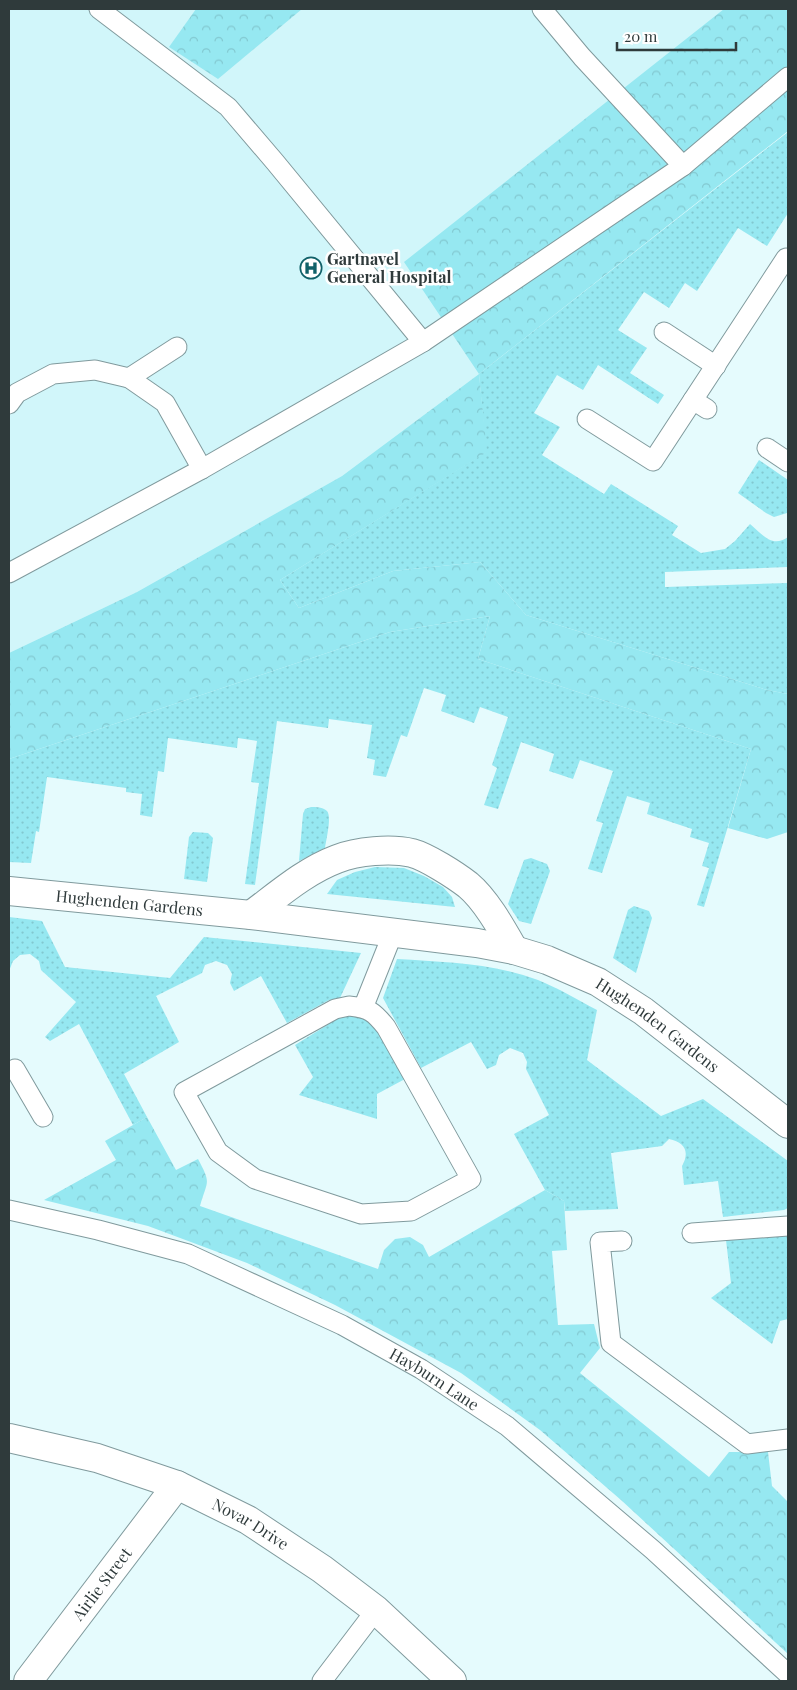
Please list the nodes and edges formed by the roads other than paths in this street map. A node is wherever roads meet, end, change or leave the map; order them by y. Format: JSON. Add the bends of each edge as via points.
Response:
{"nodes":[{"id":1,"x":99,"y":9,"type":"edge"},
{"id":2,"x":542,"y":9,"type":"edge"},
{"id":3,"x":788,"y":77,"type":"edge"},
{"id":4,"x":683,"y":166,"type":"junction"},
{"id":5,"x":788,"y":257,"type":"edge"},
{"id":6,"x":664,"y":332,"type":"dead end"},
{"id":7,"x":423,"y":342,"type":"junction"},
{"id":8,"x":177,"y":347,"type":"dead end"},
{"id":9,"x":716,"y":366,"type":"junction"},
{"id":10,"x":129,"y":378,"type":"junction"},
{"id":11,"x":9,"y":404,"type":"edge"},
{"id":12,"x":586,"y":419,"type":"dead end"},
{"id":13,"x":767,"y":448,"type":"dead end"},
{"id":14,"x":788,"y":462,"type":"edge"},
{"id":15,"x":202,"y":469,"type":"junction"},
{"id":16,"x":9,"y":573,"type":"edge"},
{"id":17,"x":9,"y":891,"type":"edge"},
{"id":18,"x":251,"y":914,"type":"junction"},
{"id":19,"x":393,"y":933,"type":"junction"},
{"id":20,"x":514,"y":950,"type":"junction"},
{"id":21,"x":363,"y":1008,"type":"junction"},
{"id":22,"x":15,"y":1069,"type":"dead end"},
{"id":23,"x":43,"y":1117,"type":"dead end"},
{"id":24,"x":788,"y":1124,"type":"edge"},
{"id":25,"x":9,"y":1210,"type":"edge"},
{"id":26,"x":788,"y":1226,"type":"edge"},
{"id":27,"x":692,"y":1233,"type":"dead end"},
{"id":28,"x":622,"y":1241,"type":"dead end"},
{"id":29,"x":9,"y":1438,"type":"edge"},
{"id":30,"x":788,"y":1439,"type":"edge"},
{"id":31,"x":176,"y":1485,"type":"junction"},
{"id":32,"x":376,"y":1610,"type":"junction"},
{"id":33,"x":788,"y":1674,"type":"edge"},
{"id":34,"x":28,"y":1681,"type":"edge"},
{"id":35,"x":322,"y":1681,"type":"edge"},
{"id":36,"x":452,"y":1681,"type":"edge"}],
"edges":[{"from":1,"to":7,"type":"lane","via":[[228,108]]},
{"from":2,"to":4,"type":"lane"},
{"from":3,"to":4,"type":"lane"},
{"from":4,"to":7,"type":"lane"},
{"from":5,"to":9,"type":"lane"},
{"from":6,"to":9,"type":"lane"},
{"from":7,"to":15,"type":"lane"},
{"from":8,"to":10,"type":"lane"},
{"from":9,"to":12,"type":"lane","via":[[700,405],[653,461]]},
{"from":10,"to":11,"type":"lane","via":[[95,370],[52,374],[16,393]]},
{"from":10,"to":15,"type":"lane","via":[[165,403]]},
{"from":13,"to":14,"type":"lane"},
{"from":15,"to":16,"type":"lane"},
{"from":17,"to":18,"type":"street","name":"Hughenden Gardens"},
{"from":18,"to":19,"type":"street","name":"Hughenden Gardens"},
{"from":18,"to":20,"type":"street","via":[[302,877],[337,859],[371,851],[412,853],[469,886],[494,917]]},
{"from":19,"to":20,"type":"street","name":"Hughenden Gardens"},
{"from":19,"to":21,"type":"lane"},
{"from":20,"to":24,"type":"street","name":"Hughenden Gardens","via":[[598,982],[644,1011]]},
{"from":21,"to":21,"type":"lane","via":[[335,1009],[184,1092],[218,1152],[255,1180],[361,1214],[411,1210],[471,1179],[386,1027],[375,1013]]},
{"from":22,"to":23,"type":"lane"},
{"from":25,"to":33,"type":"lane","name":"Hayburn Lane","via":[[188,1254],[342,1325],[421,1369],[508,1426],[653,1550]]},
{"from":26,"to":27,"type":"lane"},
{"from":28,"to":30,"type":"lane","via":[[600,1242],[611,1343],[747,1444]]},
{"from":29,"to":31,"type":"street","name":"Novar Drive","via":[[97,1458]]},
{"from":31,"to":32,"type":"street","name":"Novar Drive","via":[[248,1520]]},
{"from":31,"to":34,"type":"street","name":"Airlie Street"},
{"from":32,"to":35,"type":"lane"},
{"from":32,"to":36,"type":"street","name":"Novar Drive"}]}
